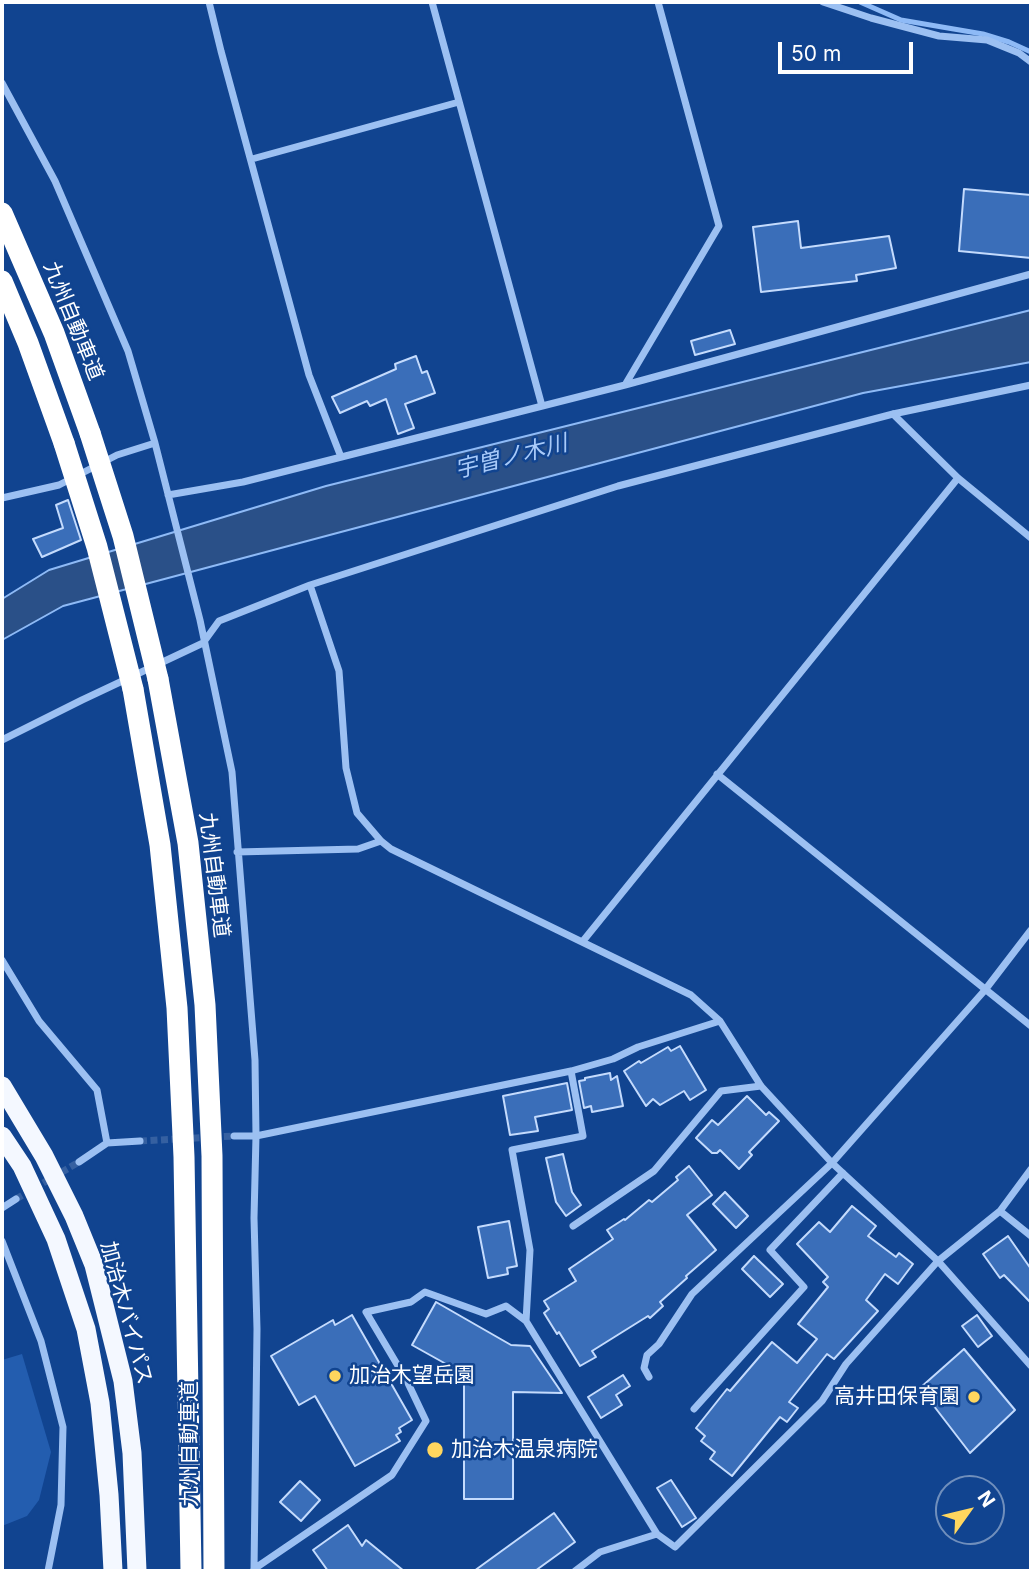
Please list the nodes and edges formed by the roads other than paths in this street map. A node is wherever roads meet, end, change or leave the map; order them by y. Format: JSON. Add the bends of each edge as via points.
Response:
{"nodes":[{"id":1,"x":209,"y":2,"type":"edge"},
{"id":2,"x":432,"y":2,"type":"edge"},
{"id":3,"x":658,"y":2,"type":"edge"},
{"id":4,"x":823,"y":2,"type":"edge"},
{"id":5,"x":1031,"y":62,"type":"edge"},
{"id":6,"x":2,"y":83,"type":"edge"},
{"id":7,"x":459,"y":102,"type":"junction"},
{"id":8,"x":252,"y":159,"type":"junction"},
{"id":9,"x":2,"y":213,"type":"edge"},
{"id":10,"x":1031,"y":274,"type":"edge"},
{"id":11,"x":2,"y":281,"type":"edge"},
{"id":12,"x":625,"y":385,"type":"junction"},
{"id":13,"x":1031,"y":385,"type":"edge"},
{"id":14,"x":542,"y":406,"type":"junction"},
{"id":15,"x":893,"y":414,"type":"junction"},
{"id":16,"x":155,"y":443,"type":"junction"},
{"id":17,"x":341,"y":457,"type":"junction"},
{"id":18,"x":958,"y":478,"type":"junction"},
{"id":19,"x":4,"y":494,"type":"edge"},
{"id":20,"x":168,"y":495,"type":"junction"},
{"id":21,"x":1031,"y":538,"type":"edge"},
{"id":22,"x":310,"y":585,"type":"junction"},
{"id":23,"x":203,"y":643,"type":"junction"},
{"id":24,"x":2,"y":740,"type":"edge"},
{"id":25,"x":718,"y":774,"type":"junction"},
{"id":26,"x":381,"y":841,"type":"junction"},
{"id":27,"x":237,"y":852,"type":"junction"},
{"id":28,"x":1031,"y":930,"type":"edge"},
{"id":29,"x":583,"y":942,"type":"junction"},
{"id":30,"x":2,"y":960,"type":"edge"},
{"id":31,"x":985,"y":990,"type":"junction"},
{"id":32,"x":720,"y":1021,"type":"junction"},
{"id":33,"x":1031,"y":1026,"type":"edge"},
{"id":34,"x":571,"y":1071,"type":"junction"},
{"id":35,"x":2,"y":1086,"type":"edge"},
{"id":36,"x":761,"y":1086,"type":"junction"},
{"id":37,"x":2,"y":1136,"type":"edge"},
{"id":38,"x":234,"y":1136,"type":"tunnel mouth"},
{"id":39,"x":256,"y":1136,"type":"junction"},
{"id":40,"x":140,"y":1141,"type":"tunnel mouth"},
{"id":41,"x":107,"y":1143,"type":"junction"},
{"id":42,"x":79,"y":1162,"type":"tunnel mouth"},
{"id":43,"x":832,"y":1163,"type":"junction"},
{"id":44,"x":1031,"y":1169,"type":"edge"},
{"id":45,"x":843,"y":1173,"type":"junction"},
{"id":46,"x":16,"y":1199,"type":"tunnel mouth"},
{"id":47,"x":2,"y":1208,"type":"edge"},
{"id":48,"x":1000,"y":1211,"type":"junction"},
{"id":49,"x":573,"y":1226,"type":"dead end"},
{"id":50,"x":1031,"y":1236,"type":"edge"},
{"id":51,"x":2,"y":1241,"type":"edge"},
{"id":52,"x":938,"y":1261,"type":"junction"},
{"id":53,"x":526,"y":1321,"type":"junction"},
{"id":54,"x":1031,"y":1366,"type":"edge"},
{"id":55,"x":649,"y":1377,"type":"dead end"},
{"id":56,"x":694,"y":1409,"type":"dead end"},
{"id":57,"x":657,"y":1534,"type":"junction"},
{"id":58,"x":254,"y":1570,"type":"edge"},
{"id":59,"x":48,"y":1571,"type":"edge"},
{"id":60,"x":113,"y":1571,"type":"edge"},
{"id":61,"x":137,"y":1571,"type":"edge"},
{"id":62,"x":191,"y":1571,"type":"edge"},
{"id":63,"x":214,"y":1571,"type":"edge"},
{"id":64,"x":575,"y":1571,"type":"edge"}],
"edges":[{"from":1,"to":8,"type":"street"},
{"from":2,"to":7,"type":"street"},
{"from":3,"to":12,"type":"street","via":[[719,226]]},
{"from":4,"to":5,"type":"street","via":[[939,36],[987,40]]},
{"from":6,"to":16,"type":"street","via":[[55,181],[128,351]]},
{"from":7,"to":8,"type":"street"},
{"from":7,"to":14,"type":"street"},
{"from":8,"to":17,"type":"street","via":[[309,375]]},
{"from":9,"to":63,"type":"highway","name":"九州自動車道","bridge":true,"via":[[54,333],[122,536],[158,679],[188,843],[205,1005],[212,1156]]},
{"from":10,"to":12,"type":"street"},
{"from":11,"to":62,"type":"highway","name":"九州自動車道","bridge":true,"via":[[64,443],[97,547],[133,689],[160,845],[177,1008],[184,1157]]},
{"from":12,"to":14,"type":"street"},
{"from":13,"to":15,"type":"street"},
{"from":14,"to":17,"type":"street"},
{"from":15,"to":18,"type":"street"},
{"from":15,"to":22,"type":"street","via":[[618,486]]},
{"from":16,"to":19,"type":"street","via":[[117,455],[59,485]]},
{"from":16,"to":20,"type":"street"},
{"from":17,"to":20,"type":"street"},
{"from":18,"to":21,"type":"street"},
{"from":18,"to":25,"type":"street"},
{"from":20,"to":23,"type":"street"},
{"from":22,"to":23,"type":"street","via":[[219,621]]},
{"from":22,"to":26,"type":"street","via":[[339,671],[346,768],[357,813]]},
{"from":23,"to":24,"type":"street"},
{"from":23,"to":27,"type":"street","via":[[232,772]]},
{"from":25,"to":29,"type":"street"},
{"from":25,"to":31,"type":"street"},
{"from":26,"to":27,"type":"street","via":[[358,849]]},
{"from":26,"to":29,"type":"street"},
{"from":27,"to":39,"type":"street","via":[[255,1060]]},
{"from":28,"to":31,"type":"street"},
{"from":29,"to":32,"type":"street","via":[[691,995]]},
{"from":30,"to":41,"type":"street","via":[[39,1021],[97,1090]]},
{"from":31,"to":33,"type":"street"},
{"from":31,"to":43,"type":"street"},
{"from":32,"to":34,"type":"street"},
{"from":32,"to":36,"type":"street"},
{"from":34,"to":39,"type":"street"},
{"from":34,"to":53,"type":"street","via":[[583,1136],[512,1150],[530,1250]]},
{"from":35,"to":61,"type":"highway","name":"加治木バイパス","via":[[44,1156],[94,1265],[123,1381],[132,1452]]},
{"from":36,"to":43,"type":"street"},
{"from":36,"to":49,"type":"street","via":[[721,1091],[653,1171]]},
{"from":37,"to":60,"type":"highway","name":"加治木バイパス","via":[[22,1166],[56,1239],[86,1329],[100,1403]]},
{"from":38,"to":39,"type":"street"},
{"from":39,"to":58,"type":"street"},
{"from":40,"to":41,"type":"street"},
{"from":41,"to":42,"type":"street"},
{"from":43,"to":45,"type":"street"},
{"from":43,"to":55,"type":"street","via":[[692,1294],[647,1355],[644,1368]]},
{"from":44,"to":48,"type":"street"},
{"from":45,"to":52,"type":"street"},
{"from":45,"to":56,"type":"street","via":[[770,1250],[804,1287]]},
{"from":46,"to":47,"type":"street"},
{"from":48,"to":50,"type":"street"},
{"from":48,"to":52,"type":"street"},
{"from":51,"to":59,"type":"street","via":[[41,1341],[63,1427],[61,1505]]},
{"from":52,"to":54,"type":"street"},
{"from":52,"to":57,"type":"street","via":[[846,1364],[822,1401],[693,1530],[675,1547]]},
{"from":53,"to":57,"type":"street"},
{"from":53,"to":58,"type":"street","via":[[506,1306],[486,1314],[425,1292],[411,1302],[366,1312],[426,1421],[392,1475]]},
{"from":57,"to":64,"type":"street","via":[[600,1552]]}]}
